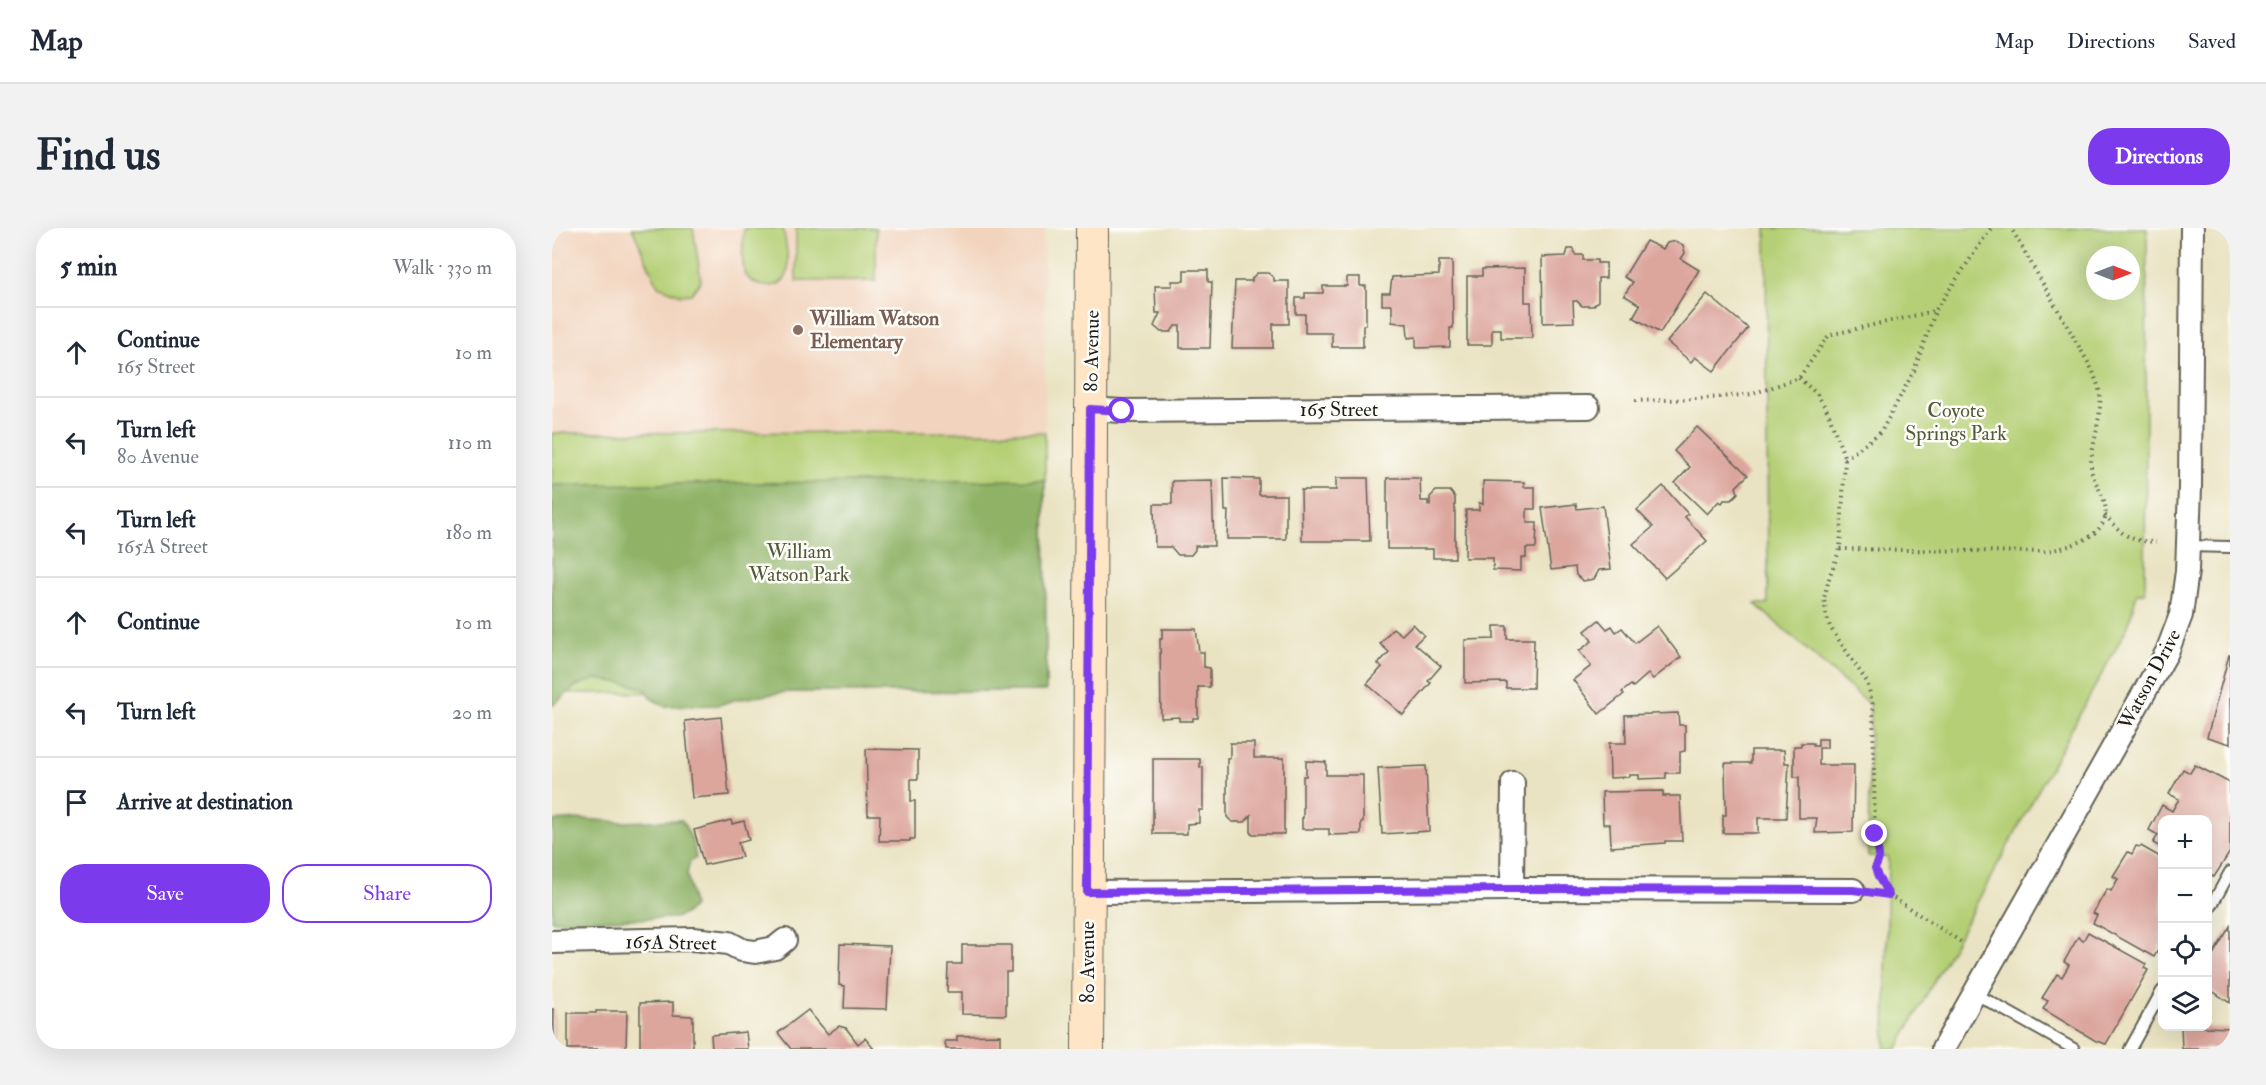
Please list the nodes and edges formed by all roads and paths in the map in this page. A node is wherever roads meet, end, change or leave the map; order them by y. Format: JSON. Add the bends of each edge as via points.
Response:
{"nodes":[{"id":1,"x":1092,"y":228,"type":"edge"},
{"id":2,"x":1991,"y":228,"type":"edge"},
{"id":3,"x":2011,"y":228,"type":"edge"},
{"id":4,"x":2192,"y":228,"type":"edge"},
{"id":5,"x":1935,"y":311,"type":"junction"},
{"id":6,"x":1799,"y":378,"type":"junction"},
{"id":7,"x":1635,"y":401,"type":"dead end"},
{"id":8,"x":1588,"y":407,"type":"dead end"},
{"id":9,"x":1090,"y":409,"type":"junction"},
{"id":10,"x":1845,"y":459,"type":"junction"},
{"id":11,"x":2105,"y":514,"type":"junction"},
{"id":12,"x":2156,"y":542,"type":"dead end"},
{"id":13,"x":2187,"y":546,"type":"junction"},
{"id":14,"x":2230,"y":547,"type":"edge"},
{"id":15,"x":1840,"y":549,"type":"junction"},
{"id":16,"x":1513,"y":783,"type":"dead end"},
{"id":17,"x":2230,"y":872,"type":"edge"},
{"id":18,"x":1512,"y":889,"type":"junction"},
{"id":19,"x":1853,"y":890,"type":"joint"},
{"id":20,"x":1087,"y":892,"type":"junction"},
{"id":21,"x":1889,"y":895,"type":"junction"},
{"id":22,"x":2212,"y":905,"type":"edge"},
{"id":23,"x":785,"y":940,"type":"dead end"},
{"id":24,"x":552,"y":942,"type":"edge"},
{"id":25,"x":1961,"y":942,"type":"dead end"},
{"id":26,"x":1974,"y":993,"type":"junction"},
{"id":27,"x":2158,"y":1000,"type":"edge"},
{"id":28,"x":1088,"y":1049,"type":"edge"},
{"id":29,"x":1942,"y":1049,"type":"edge"},
{"id":30,"x":2074,"y":1049,"type":"edge"},
{"id":31,"x":2130,"y":1049,"type":"edge"}],
"edges":[{"from":1,"to":9,"type":"street","name":"80 Avenue"},
{"from":2,"to":5,"type":"path"},
{"from":3,"to":11,"type":"path","via":[[2093,371],[2100,394],[2091,474],[2104,500]]},
{"from":4,"to":13,"type":"street","name":"Watson Drive"},
{"from":5,"to":6,"type":"path","via":[[1828,335]]},
{"from":5,"to":10,"type":"path","via":[[1914,371],[1881,432]]},
{"from":6,"to":7,"type":"path","via":[[1752,394]]},
{"from":6,"to":10,"type":"path","via":[[1817,394],[1828,412]]},
{"from":8,"to":9,"type":"street","name":"165 Street"},
{"from":9,"to":20,"type":"street","name":"80 Avenue"},
{"from":10,"to":15,"type":"path"},
{"from":11,"to":12,"type":"path","via":[[2115,527],[2136,541]]},
{"from":11,"to":15,"type":"path","via":[[2101,525],[2088,538],[2068,548],[2042,552]]},
{"from":13,"to":14,"type":"lane"},
{"from":13,"to":26,"type":"street","name":"Watson Drive","via":[[2181,615],[2167,652]]},
{"from":15,"to":21,"type":"path","via":[[1824,598],[1826,614],[1871,693],[1875,843],[1880,860],[1875,868]]},
{"from":16,"to":18,"type":"street"},
{"from":17,"to":22,"type":"lane"},
{"from":18,"to":19,"type":"street"},
{"from":18,"to":20,"type":"street"},
{"from":19,"to":21,"type":"path"},
{"from":20,"to":28,"type":"street","name":"80 Avenue"},
{"from":21,"to":25,"type":"path"},
{"from":23,"to":24,"type":"street","name":"165A Street","via":[[776,948],[755,952],[729,943],[693,939]]},
{"from":26,"to":29,"type":"street","name":"Watson Drive"},
{"from":26,"to":30,"type":"lane"},
{"from":27,"to":31,"type":"lane"}]}
